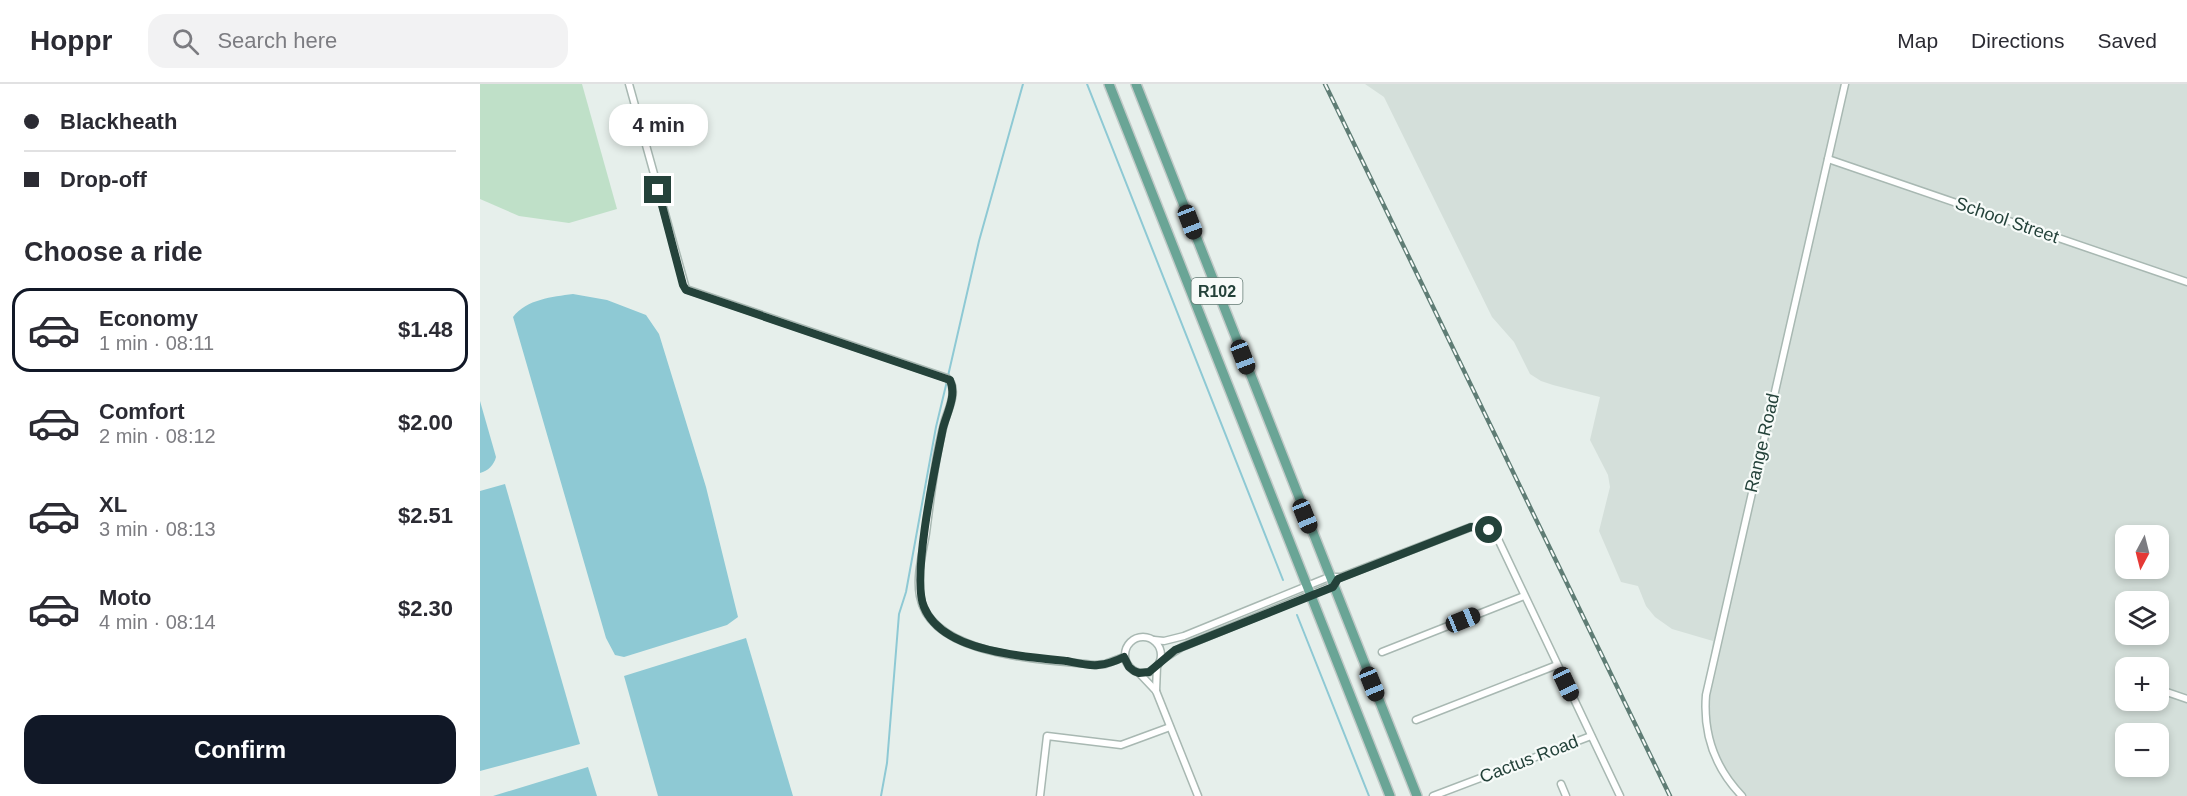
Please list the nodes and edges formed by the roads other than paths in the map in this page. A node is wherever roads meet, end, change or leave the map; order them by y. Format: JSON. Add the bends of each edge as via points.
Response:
{"nodes":[{"id":1,"x":629,"y":84,"type":"edge"},
{"id":2,"x":1109,"y":84,"type":"edge"},
{"id":3,"x":1136,"y":84,"type":"edge"},
{"id":4,"x":1845,"y":84,"type":"edge"},
{"id":5,"x":1828,"y":159,"type":"junction"},
{"id":6,"x":2187,"y":282,"type":"edge"},
{"id":7,"x":1334,"y":581,"type":"junction"},
{"id":8,"x":1307,"y":586,"type":"junction"},
{"id":9,"x":1311,"y":596,"type":"junction"},
{"id":10,"x":1524,"y":596,"type":"junction"},
{"id":11,"x":1154,"y":640,"type":"junction"},
{"id":12,"x":1382,"y":652,"type":"dead end"},
{"id":13,"x":1124,"y":657,"type":"junction"},
{"id":14,"x":1159,"y":664,"type":"junction"},
{"id":15,"x":1557,"y":665,"type":"junction"},
{"id":16,"x":1139,"y":673,"type":"junction"},
{"id":17,"x":1156,"y":691,"type":"junction"},
{"id":18,"x":2169,"y":693,"type":"edge"},
{"id":19,"x":2187,"y":699,"type":"edge"},
{"id":20,"x":1416,"y":720,"type":"dead end"},
{"id":21,"x":1170,"y":727,"type":"junction"},
{"id":22,"x":1591,"y":736,"type":"junction"},
{"id":23,"x":1562,"y":784,"type":"dead end"},
{"id":24,"x":1040,"y":796,"type":"edge"},
{"id":25,"x":1198,"y":796,"type":"edge"},
{"id":26,"x":1390,"y":796,"type":"edge"},
{"id":27,"x":1417,"y":796,"type":"edge"},
{"id":28,"x":1433,"y":796,"type":"edge"},
{"id":29,"x":1566,"y":796,"type":"edge"},
{"id":30,"x":1620,"y":796,"type":"edge"},
{"id":31,"x":1742,"y":796,"type":"edge"}],
"edges":[{"from":1,"to":13,"type":"street","via":[[686,290],[950,380],[953,393],[932,486],[921,569],[920,596],[933,620],[955,638],[986,650],[1095,665]]},
{"from":2,"to":8,"type":"main road","number":"R102"},
{"from":3,"to":7,"type":"main road","number":"R102"},
{"from":4,"to":5,"type":"street","name":"Range Road"},
{"from":5,"to":6,"type":"street","name":"School Street"},
{"from":5,"to":31,"type":"street","name":"Range Road","via":[[1706,695],[1706,724],[1714,753]]},
{"from":7,"to":8,"type":"street"},
{"from":7,"to":9,"type":"street"},
{"from":7,"to":10,"type":"street","via":[[1480,527],[1495,535]]},
{"from":7,"to":27,"type":"main road","number":"R102"},
{"from":8,"to":9,"type":"main road","number":"R102"},
{"from":8,"to":11,"type":"street","via":[[1184,636]]},
{"from":9,"to":14,"type":"street","via":[[1182,647]]},
{"from":9,"to":26,"type":"main road","number":"R102"},
{"from":10,"to":12,"type":"street"},
{"from":10,"to":15,"type":"street"},
{"from":11,"to":13,"type":"street","via":[[1135,638]]},
{"from":11,"to":14,"type":"street","via":[[1160,650]]},
{"from":13,"to":16,"type":"street","via":[[1129,667]]},
{"from":14,"to":16,"type":"street","via":[[1149,672]]},
{"from":14,"to":17,"type":"street"},
{"from":15,"to":20,"type":"street"},
{"from":15,"to":22,"type":"street"},
{"from":16,"to":17,"type":"street"},
{"from":17,"to":21,"type":"street"},
{"from":18,"to":19,"type":"street"},
{"from":21,"to":24,"type":"street","via":[[1121,746],[1047,736]]},
{"from":21,"to":25,"type":"street"},
{"from":22,"to":28,"type":"street","name":"Cactus Road"},
{"from":22,"to":30,"type":"street"},
{"from":23,"to":29,"type":"street"}]}
